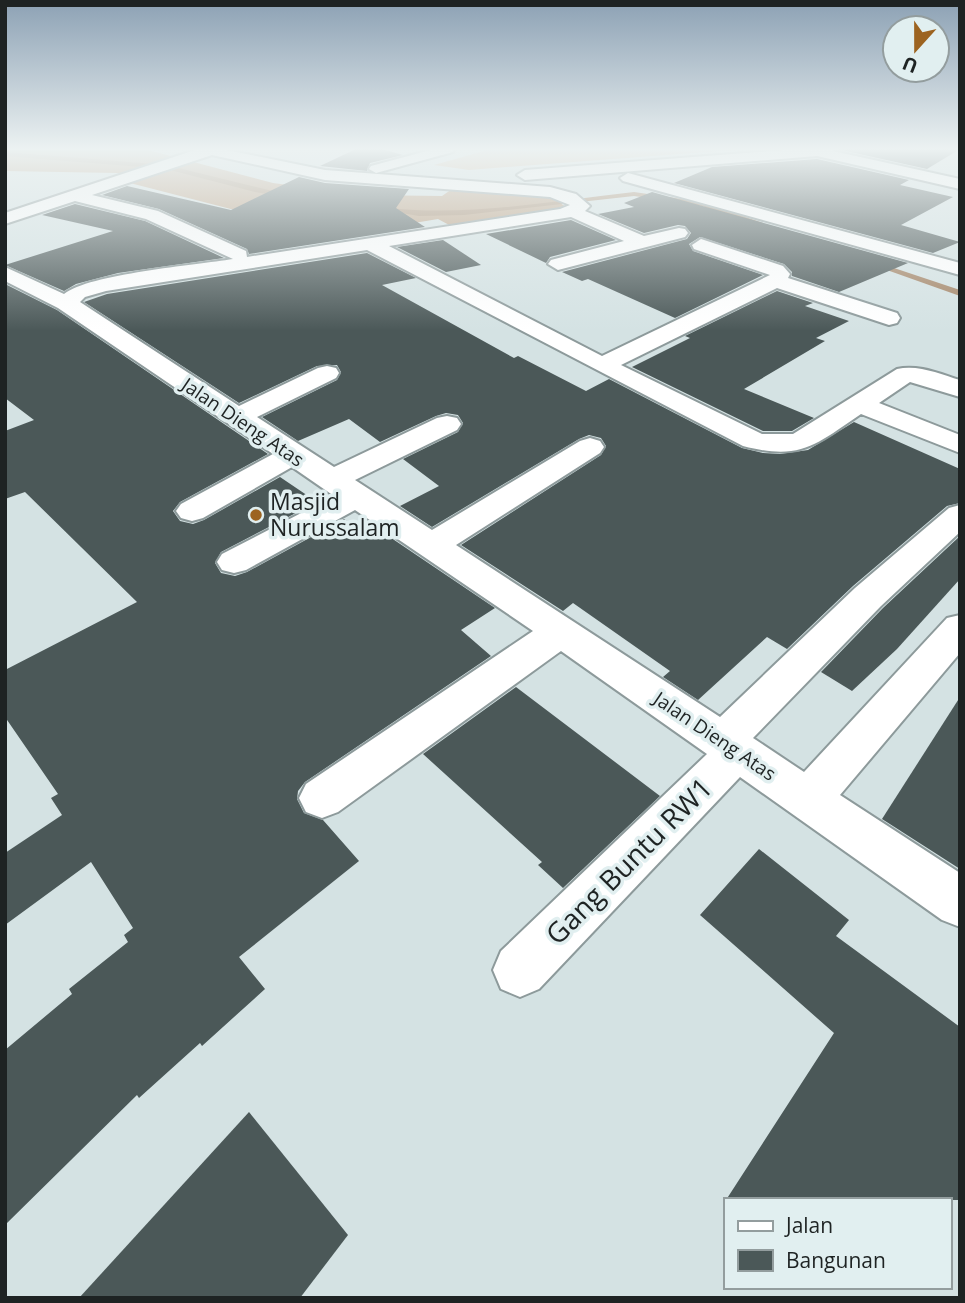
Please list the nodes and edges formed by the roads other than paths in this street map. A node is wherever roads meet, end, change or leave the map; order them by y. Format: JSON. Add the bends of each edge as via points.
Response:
{"nodes":[{"id":1,"x":12,"y":210,"type":"edge"},
{"id":2,"x":33,"y":210,"type":"edge"},
{"id":3,"x":131,"y":210,"type":"edge"},
{"id":4,"x":551,"y":210,"type":"edge"},
{"id":5,"x":584,"y":210,"type":"edge"},
{"id":6,"x":747,"y":210,"type":"edge"},
{"id":7,"x":23,"y":213,"type":"junction"},
{"id":8,"x":5,"y":219,"type":"edge"},
{"id":9,"x":679,"y":233,"type":"dead end"},
{"id":10,"x":642,"y":242,"type":"junction"},
{"id":11,"x":701,"y":245,"type":"dead end"},
{"id":12,"x":372,"y":246,"type":"junction"},
{"id":13,"x":239,"y":255,"type":"dead end"},
{"id":14,"x":558,"y":264,"type":"dead end"},
{"id":15,"x":960,"y":269,"type":"edge"},
{"id":16,"x":5,"y":273,"type":"edge"},
{"id":17,"x":776,"y":281,"type":"junction"},
{"id":18,"x":66,"y":303,"type":"junction"},
{"id":19,"x":888,"y":318,"type":"dead end"},
{"id":20,"x":602,"y":365,"type":"junction"},
{"id":21,"x":327,"y":373,"type":"dead end"},
{"id":22,"x":960,"y":389,"type":"edge"},
{"id":23,"x":859,"y":404,"type":"junction"},
{"id":24,"x":237,"y":417,"type":"junction"},
{"id":25,"x":447,"y":424,"type":"dead end"},
{"id":26,"x":960,"y":445,"type":"edge"},
{"id":27,"x":590,"y":447,"type":"dead end"},
{"id":28,"x":292,"y":455,"type":"junction"},
{"id":29,"x":343,"y":489,"type":"junction"},
{"id":30,"x":192,"y":511,"type":"dead end"},
{"id":31,"x":960,"y":515,"type":"edge"},
{"id":32,"x":431,"y":546,"type":"junction"},
{"id":33,"x":234,"y":562,"type":"dead end"},
{"id":34,"x":960,"y":628,"type":"edge"},
{"id":35,"x":561,"y":632,"type":"junction"},
{"id":36,"x":730,"y":747,"type":"junction"},
{"id":37,"x":322,"y":798,"type":"dead end"},
{"id":38,"x":807,"y":799,"type":"junction"},
{"id":39,"x":960,"y":902,"type":"edge"},
{"id":40,"x":520,"y":970,"type":"dead end"}],
"edges":[{"from":1,"to":7,"type":"street"},
{"from":2,"to":7,"type":"street"},
{"from":3,"to":13,"type":"street"},
{"from":4,"to":12,"type":"street"},
{"from":5,"to":10,"type":"street"},
{"from":6,"to":15,"type":"street"},
{"from":7,"to":8,"type":"street"},
{"from":9,"to":10,"type":"street"},
{"from":10,"to":14,"type":"street"},
{"from":11,"to":17,"type":"street","via":[[776,270],[780,274]]},
{"from":12,"to":18,"type":"street","via":[[103,285],[78,293]]},
{"from":12,"to":20,"type":"street"},
{"from":16,"to":18,"type":"street","name":"Jalan Dieng Atas"},
{"from":17,"to":19,"type":"street"},
{"from":17,"to":20,"type":"street"},
{"from":18,"to":24,"type":"street","name":"Jalan Dieng Atas"},
{"from":20,"to":23,"type":"street","via":[[773,446],[803,440]]},
{"from":21,"to":24,"type":"street"},
{"from":22,"to":23,"type":"street","via":[[906,374]]},
{"from":23,"to":26,"type":"street"},
{"from":24,"to":28,"type":"street","name":"Jalan Dieng Atas"},
{"from":25,"to":29,"type":"street"},
{"from":27,"to":32,"type":"street"},
{"from":28,"to":29,"type":"street","name":"Jalan Dieng Atas"},
{"from":28,"to":30,"type":"street"},
{"from":29,"to":32,"type":"street","name":"Jalan Dieng Atas"},
{"from":29,"to":33,"type":"street"},
{"from":31,"to":36,"type":"street","name":"Gang Buntu RW1","via":[[844,619]]},
{"from":32,"to":35,"type":"street","name":"Jalan Dieng Atas"},
{"from":34,"to":38,"type":"street"},
{"from":35,"to":36,"type":"street","name":"Jalan Dieng Atas"},
{"from":35,"to":37,"type":"street"},
{"from":36,"to":38,"type":"street","name":"Jalan Dieng Atas"},
{"from":36,"to":40,"type":"street","name":"Gang Buntu RW1"},
{"from":38,"to":39,"type":"street","name":"Jalan Dieng Atas"}]}
